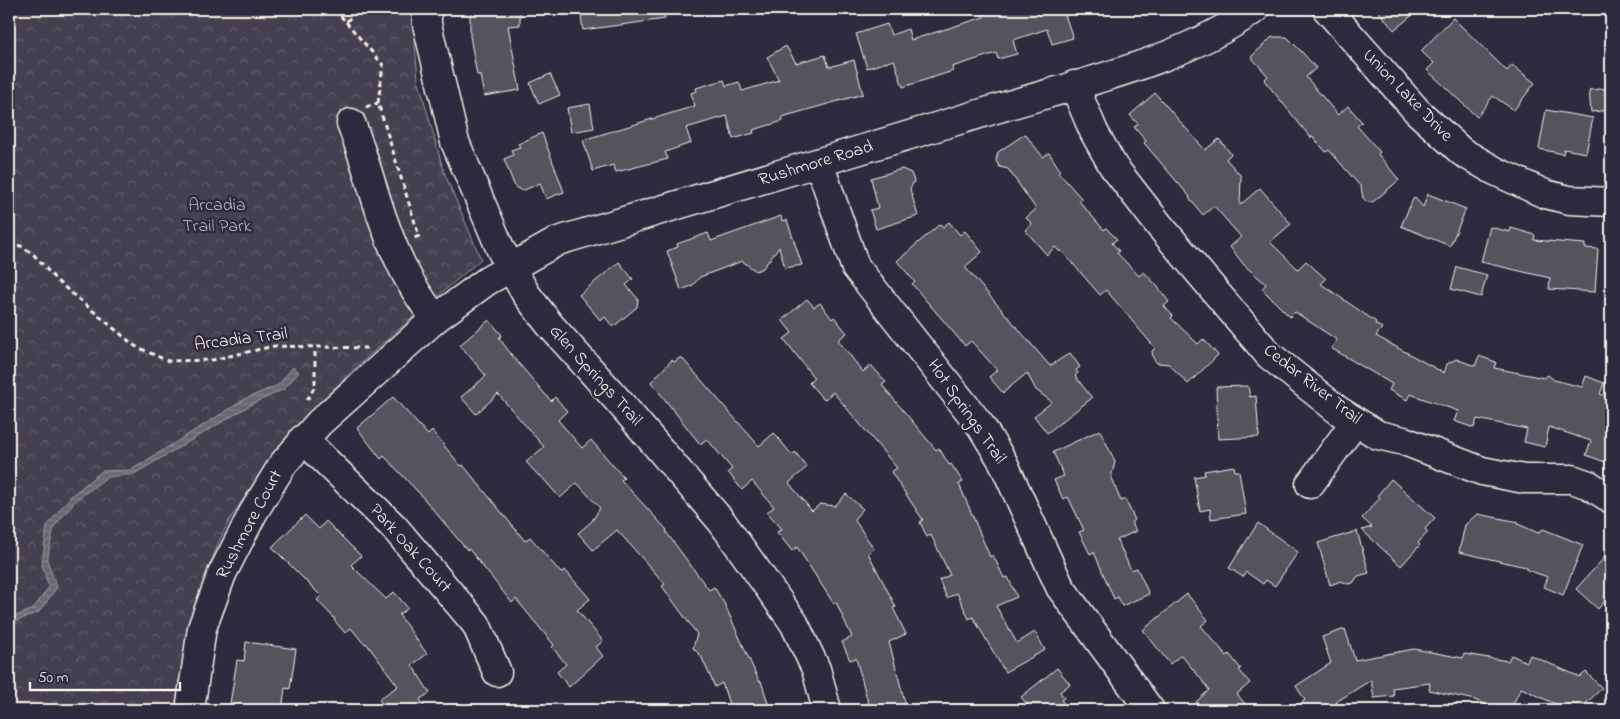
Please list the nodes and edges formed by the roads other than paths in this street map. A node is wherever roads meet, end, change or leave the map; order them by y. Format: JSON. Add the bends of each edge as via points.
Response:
{"nodes":[{"id":1,"x":427,"y":9,"type":"edge"},
{"id":2,"x":1255,"y":9,"type":"edge"},
{"id":3,"x":1327,"y":9,"type":"edge"},
{"id":4,"x":1074,"y":85,"type":"junction"},
{"id":5,"x":351,"y":123,"type":"dead end"},
{"id":6,"x":818,"y":164,"type":"junction"},
{"id":7,"x":1611,"y":202,"type":"edge"},
{"id":8,"x":511,"y":268,"type":"junction"},
{"id":9,"x":436,"y":319,"type":"junction"},
{"id":10,"x":396,"y":354,"type":"joint"},
{"id":11,"x":1356,"y":422,"type":"junction"},
{"id":12,"x":303,"y":439,"type":"junction"},
{"id":13,"x":1310,"y":484,"type":"dead end"},
{"id":14,"x":1611,"y":499,"type":"edge"},
{"id":15,"x":497,"y":672,"type":"dead end"},
{"id":16,"x":190,"y":710,"type":"edge"},
{"id":17,"x":827,"y":710,"type":"edge"},
{"id":18,"x":1150,"y":710,"type":"edge"}],
"edges":[{"from":1,"to":8,"type":"street","name":"Glen Springs Trail","via":[[427,24],[455,142]]},
{"from":2,"to":4,"type":"street","name":"Rushmore Road","via":[[1186,48]]},
{"from":3,"to":7,"type":"street","name":"Union Lake Drive","via":[[1417,111],[1462,152],[1545,194],[1569,200]]},
{"from":4,"to":6,"type":"street","name":"Rushmore Road"},
{"from":4,"to":11,"type":"street","name":"Cedar River Trail","via":[[1113,166],[1159,225],[1270,355]]},
{"from":5,"to":9,"type":"street","via":[[400,263],[416,293]]},
{"from":6,"to":8,"type":"street","name":"Rushmore Road","via":[[558,242]]},
{"from":6,"to":18,"type":"street","name":"Hot Springs Trail","via":[[851,259],[981,426],[1003,462],[1060,587]]},
{"from":8,"to":9,"type":"street","name":"Rushmore Road","via":[[487,281]]},
{"from":8,"to":17,"type":"street","name":"Glen Springs Trail","via":[[550,325],[722,522],[794,623],[816,669]]},
{"from":9,"to":10,"type":"street","name":"Rushmore Road"},
{"from":10,"to":12,"type":"street","name":"Rushmore Court"},
{"from":11,"to":13,"type":"street"},
{"from":11,"to":14,"type":"street","name":"Cedar River Trail","via":[[1378,435],[1404,441],[1482,471],[1524,479],[1572,479]]},
{"from":12,"to":15,"type":"street","name":"Park Oak Court","via":[[394,527],[476,624]]},
{"from":12,"to":16,"type":"street","name":"Rushmore Court","via":[[283,464],[253,513],[222,574],[202,628]]}]}
